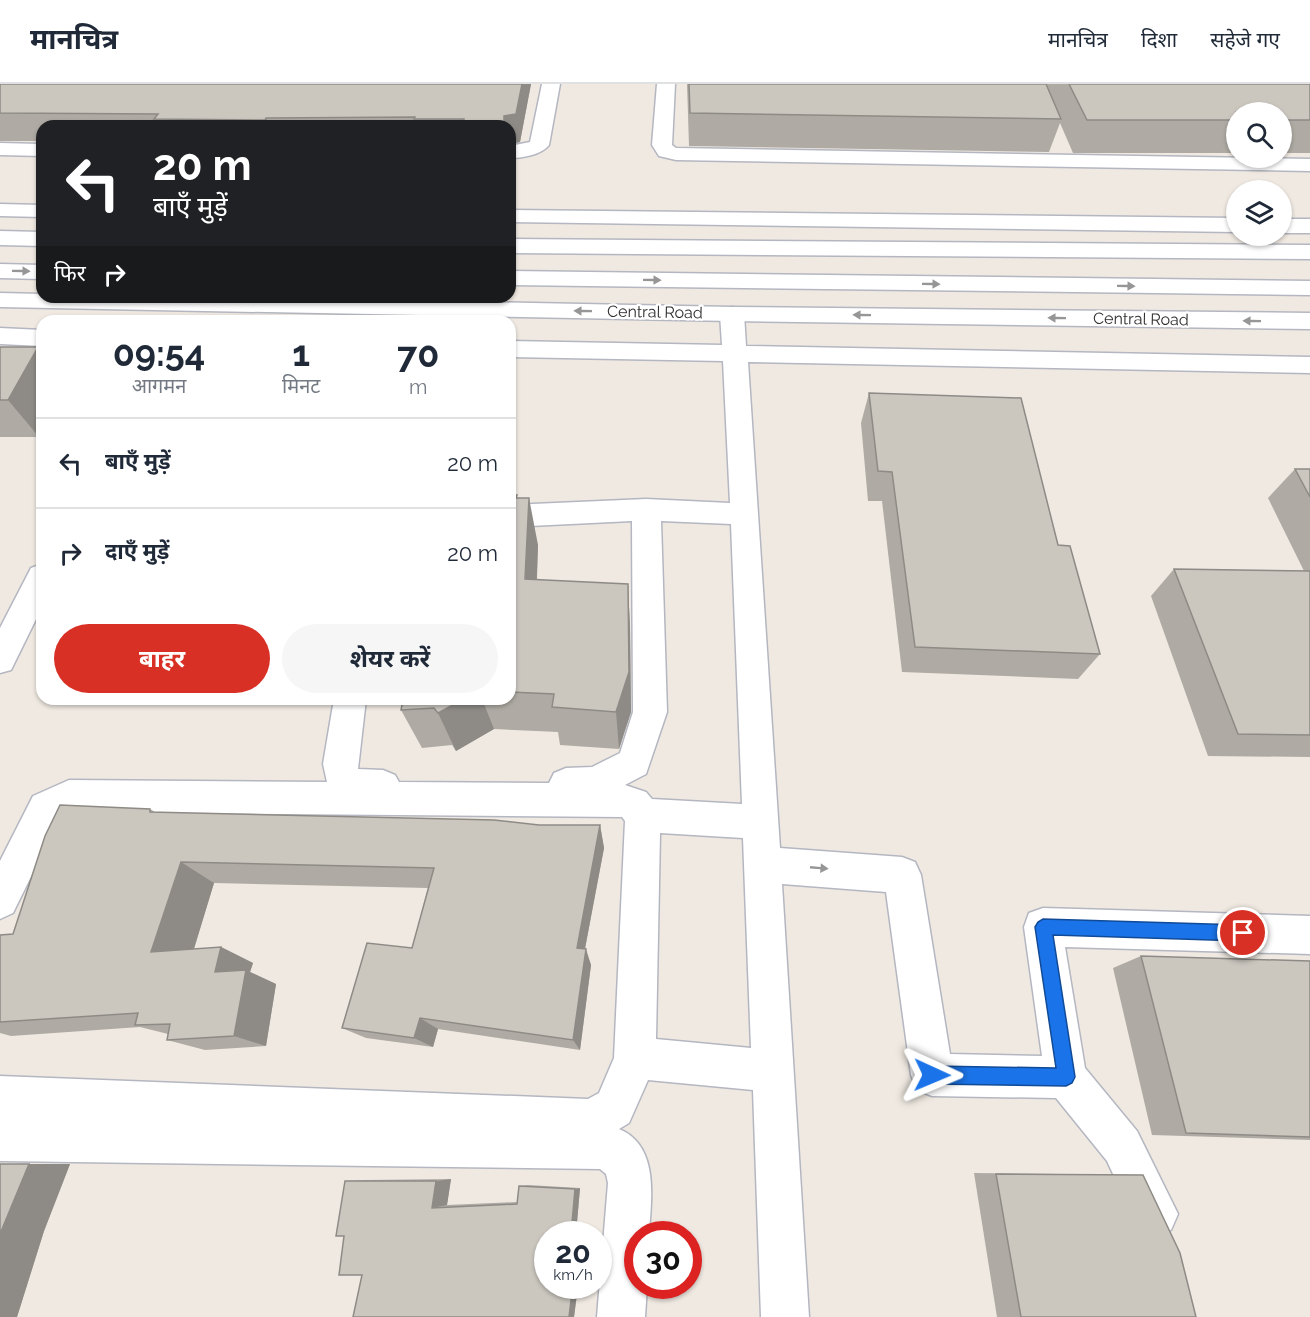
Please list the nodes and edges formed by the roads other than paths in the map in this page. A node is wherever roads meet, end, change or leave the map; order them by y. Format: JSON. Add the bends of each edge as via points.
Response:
{"nodes":[{"id":1,"x":550,"y":84,"type":"edge"},
{"id":2,"x":666,"y":84,"type":"edge"},
{"id":3,"x":1056,"y":139,"type":"edge"},
{"id":4,"x":0,"y":149,"type":"edge"},
{"id":5,"x":36,"y":150,"type":"edge"},
{"id":6,"x":516,"y":152,"type":"edge"},
{"id":7,"x":1065,"y":161,"type":"junction"},
{"id":8,"x":1310,"y":165,"type":"edge"},
{"id":9,"x":0,"y":210,"type":"edge"},
{"id":10,"x":36,"y":212,"type":"edge"},
{"id":11,"x":516,"y":216,"type":"edge"},
{"id":12,"x":599,"y":218,"type":"junction"},
{"id":13,"x":1191,"y":225,"type":"junction"},
{"id":14,"x":1226,"y":225,"type":"edge"},
{"id":15,"x":1292,"y":226,"type":"edge"},
{"id":16,"x":1310,"y":226,"type":"edge"},
{"id":17,"x":0,"y":238,"type":"edge"},
{"id":18,"x":36,"y":238,"type":"edge"},
{"id":19,"x":516,"y":246,"type":"edge"},
{"id":20,"x":596,"y":246,"type":"junction"},
{"id":21,"x":1205,"y":251,"type":"junction"},
{"id":22,"x":1310,"y":252,"type":"edge"},
{"id":23,"x":0,"y":271,"type":"edge"},
{"id":24,"x":36,"y":272,"type":"edge"},
{"id":25,"x":516,"y":278,"type":"edge"},
{"id":26,"x":1310,"y":288,"type":"edge"},
{"id":27,"x":0,"y":300,"type":"edge"},
{"id":28,"x":36,"y":301,"type":"edge"},
{"id":29,"x":157,"y":303,"type":"edge"},
{"id":30,"x":732,"y":314,"type":"junction"},
{"id":31,"x":1310,"y":321,"type":"edge"},
{"id":32,"x":0,"y":336,"type":"edge"},
{"id":33,"x":36,"y":338,"type":"edge"},
{"id":34,"x":516,"y":349,"type":"edge"},
{"id":35,"x":733,"y":353,"type":"junction"},
{"id":36,"x":1310,"y":365,"type":"edge"},
{"id":37,"x":646,"y":510,"type":"junction"},
{"id":38,"x":745,"y":514,"type":"junction"},
{"id":39,"x":516,"y":516,"type":"edge"},
{"id":40,"x":36,"y":588,"type":"edge"},
{"id":41,"x":0,"y":660,"type":"edge"},
{"id":42,"x":349,"y":705,"type":"edge"},
{"id":43,"x":643,"y":815,"type":"junction"},
{"id":44,"x":759,"y":822,"type":"junction"},
{"id":45,"x":761,"y":864,"type":"junction"},
{"id":46,"x":0,"y":900,"type":"edge"},
{"id":47,"x":1310,"y":934,"type":"edge"},
{"id":48,"x":635,"y":1058,"type":"junction"},
{"id":49,"x":772,"y":1071,"type":"junction"},
{"id":50,"x":1066,"y":1077,"type":"junction"},
{"id":51,"x":0,"y":1097,"type":"edge"},
{"id":52,"x":0,"y":1139,"type":"edge"},
{"id":53,"x":1170,"y":1251,"type":"edge"},
{"id":54,"x":621,"y":1317,"type":"edge"},
{"id":55,"x":785,"y":1317,"type":"edge"}],
"edges":[{"from":1,"to":6,"type":"street","via":[[539,145]]},
{"from":2,"to":7,"type":"street","via":[[662,145],[666,152],[676,154]]},
{"from":3,"to":7,"type":"street"},
{"from":4,"to":5,"type":"street"},
{"from":7,"to":8,"type":"street"},
{"from":9,"to":10,"type":"street"},
{"from":11,"to":12,"type":"street"},
{"from":12,"to":13,"type":"street"},
{"from":12,"to":20,"type":"street"},
{"from":13,"to":14,"type":"street"},
{"from":13,"to":21,"type":"street"},
{"from":15,"to":16,"type":"street"},
{"from":17,"to":18,"type":"street"},
{"from":19,"to":20,"type":"street"},
{"from":20,"to":21,"type":"street"},
{"from":21,"to":22,"type":"street"},
{"from":23,"to":24,"type":"street","one_way":true},
{"from":25,"to":26,"type":"street","name":"Central Road","one_way":true},
{"from":28,"to":27,"type":"street","name":"Central Road","one_way":true},
{"from":30,"to":29,"type":"street","name":"Central Road","one_way":true},
{"from":31,"to":30,"type":"street","name":"Central Road","one_way":true},
{"from":30,"to":35,"type":"street"},
{"from":32,"to":33,"type":"street"},
{"from":34,"to":35,"type":"street"},
{"from":35,"to":36,"type":"street"},
{"from":35,"to":38,"type":"street"},
{"from":37,"to":38,"type":"street"},
{"from":37,"to":39,"type":"street"},
{"from":37,"to":42,"type":"street","via":[[650,712],[634,763],[596,783],[364,786],[344,781],[340,764]]},
{"from":38,"to":44,"type":"street"},
{"from":40,"to":41,"type":"street"},
{"from":43,"to":44,"type":"street"},
{"from":43,"to":46,"type":"street","via":[[633,804],[619,800],[69,796],[46,808]]},
{"from":43,"to":48,"type":"street"},
{"from":44,"to":45,"type":"street"},
{"from":45,"to":49,"type":"street"},
{"from":45,"to":50,"type":"street","one_way":true,"via":[[902,874],[932,1075]]},
{"from":47,"to":50,"type":"street","via":[[1043,927]]},
{"from":48,"to":49,"type":"street"},
{"from":48,"to":51,"type":"street","via":[[614,1108],[592,1121]]},
{"from":49,"to":55,"type":"street"},
{"from":50,"to":53,"type":"street","via":[[1122,1146]]},
{"from":52,"to":54,"type":"street","via":[[609,1147],[625,1162],[630,1183]]}]}
